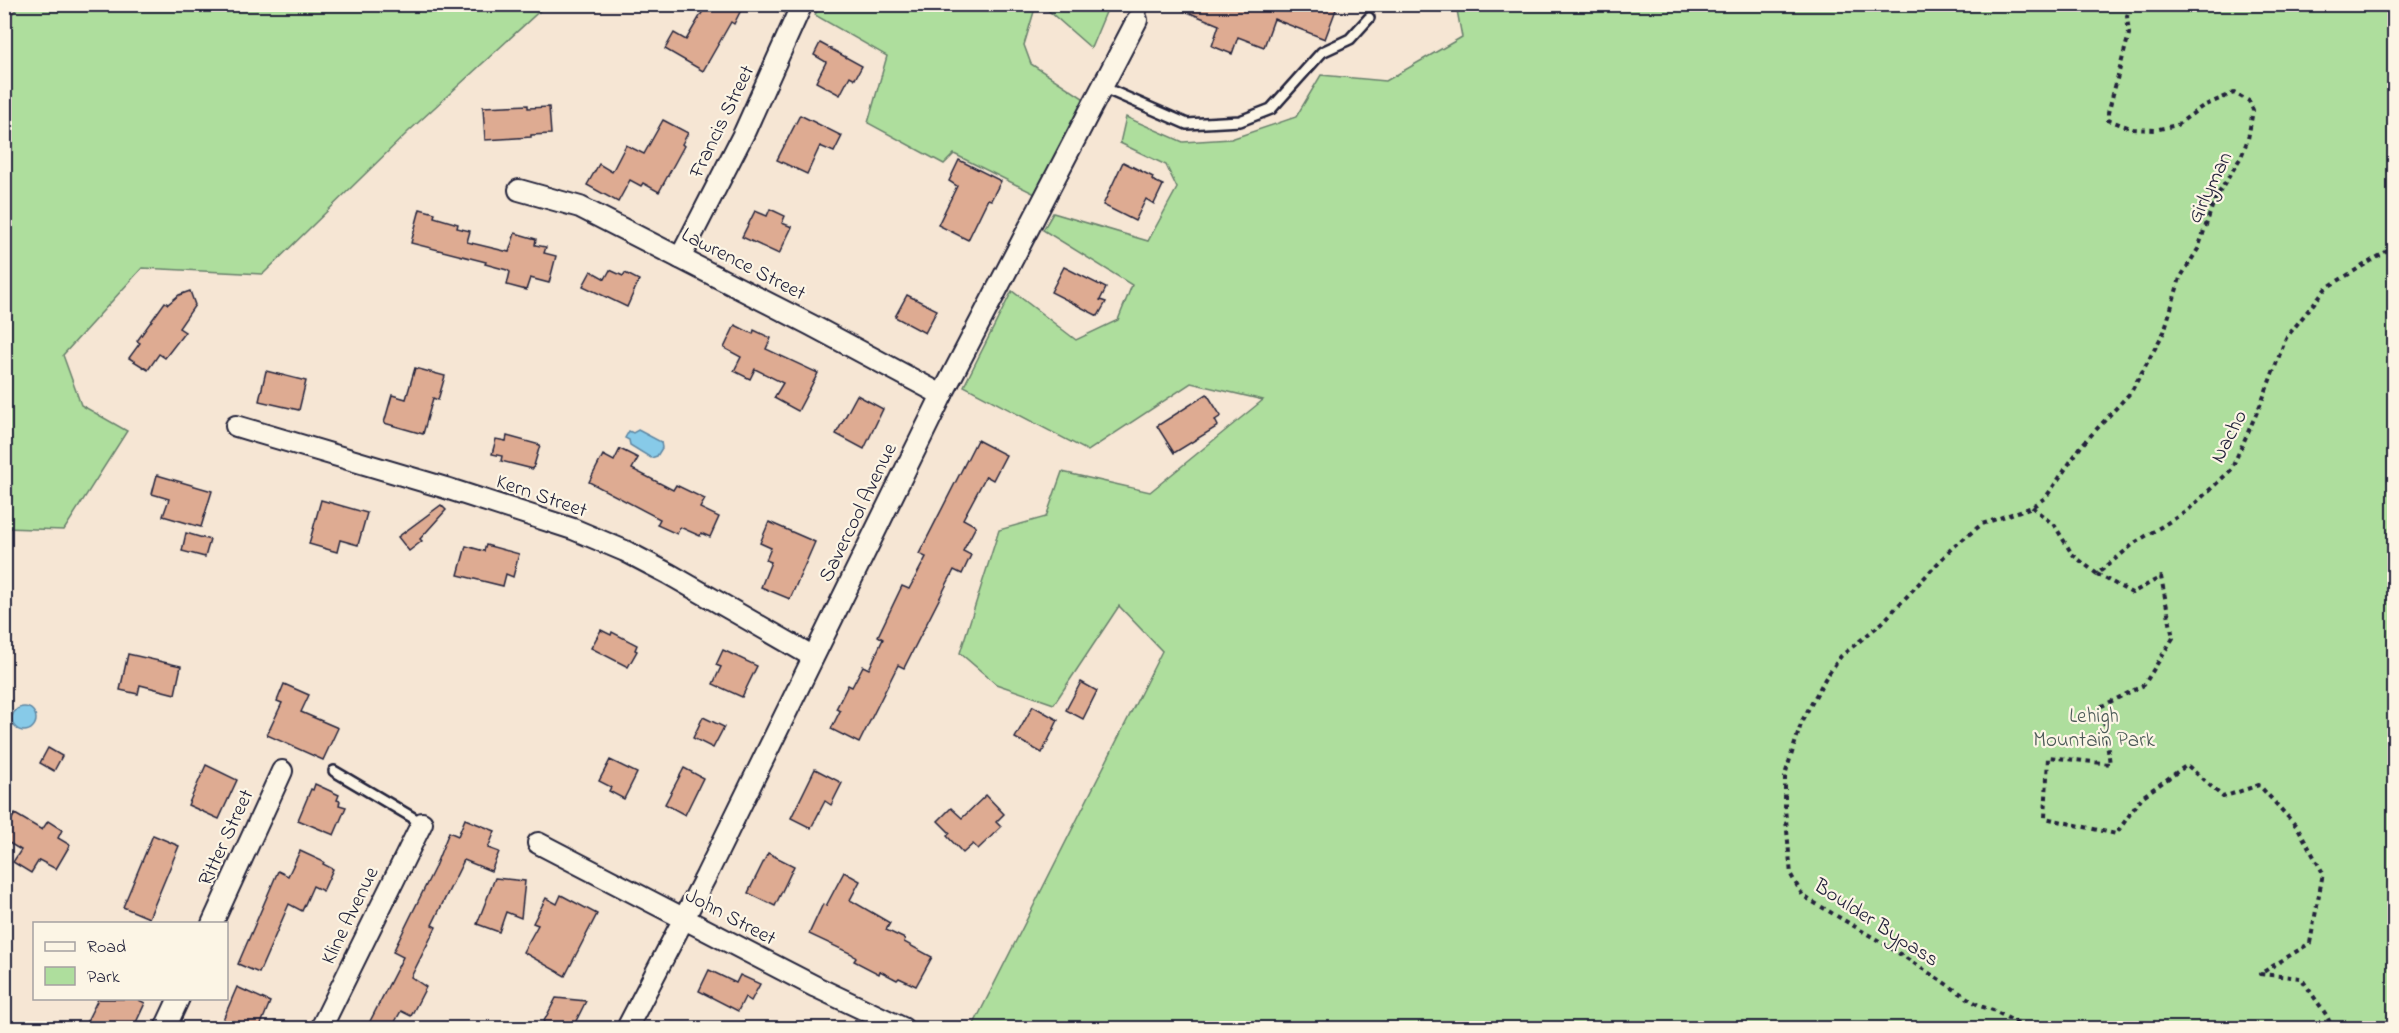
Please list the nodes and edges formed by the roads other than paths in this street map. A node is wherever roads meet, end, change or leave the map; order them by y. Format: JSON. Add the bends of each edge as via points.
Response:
{"nodes":[{"id":1,"x":802,"y":4,"type":"edge"},
{"id":2,"x":1141,"y":12,"type":"edge"},
{"id":3,"x":1369,"y":18,"type":"dead end"},
{"id":4,"x":1102,"y":87,"type":"junction"},
{"id":5,"x":519,"y":190,"type":"dead end"},
{"id":6,"x":680,"y":258,"type":"junction"},
{"id":7,"x":942,"y":395,"type":"junction"},
{"id":8,"x":236,"y":426,"type":"dead end"},
{"id":9,"x":812,"y":656,"type":"junction"},
{"id":10,"x":282,"y":771,"type":"dead end"},
{"id":11,"x":334,"y":771,"type":"dead end"},
{"id":12,"x":422,"y":823,"type":"joint"},
{"id":13,"x":538,"y":843,"type":"dead end"},
{"id":14,"x":684,"y":919,"type":"junction"},
{"id":15,"x":214,"y":922,"type":"edge"},
{"id":16,"x":179,"y":1000,"type":"edge"},
{"id":17,"x":165,"y":1029,"type":"edge"},
{"id":18,"x":321,"y":1029,"type":"edge"},
{"id":19,"x":627,"y":1029,"type":"edge"},
{"id":20,"x":903,"y":1029,"type":"edge"}],
"edges":[{"from":1,"to":6,"type":"street","name":"Francis Street","via":[[744,133]]},
{"from":2,"to":4,"type":"street","name":"Savercool Avenue"},
{"from":3,"to":4,"type":"lane","via":[[1350,39],[1322,52],[1272,110],[1240,121],[1187,124]]},
{"from":4,"to":7,"type":"street","name":"Savercool Avenue"},
{"from":5,"to":6,"type":"street","name":"Lawrence Street","via":[[580,207]]},
{"from":6,"to":7,"type":"street","name":"Lawrence Street"},
{"from":7,"to":9,"type":"street","name":"Savercool Avenue"},
{"from":8,"to":9,"type":"street","name":"Kern Street","via":[[573,529],[669,574]]},
{"from":9,"to":14,"type":"street","name":"Savercool Avenue"},
{"from":10,"to":15,"type":"street","name":"Ritter Street"},
{"from":11,"to":12,"type":"lane"},
{"from":12,"to":18,"type":"street","name":"Kline Avenue"},
{"from":13,"to":14,"type":"street","name":"John Street"},
{"from":14,"to":19,"type":"street","name":"Savercool Avenue"},
{"from":14,"to":20,"type":"street","name":"John Street"},
{"from":16,"to":17,"type":"street"}]}
